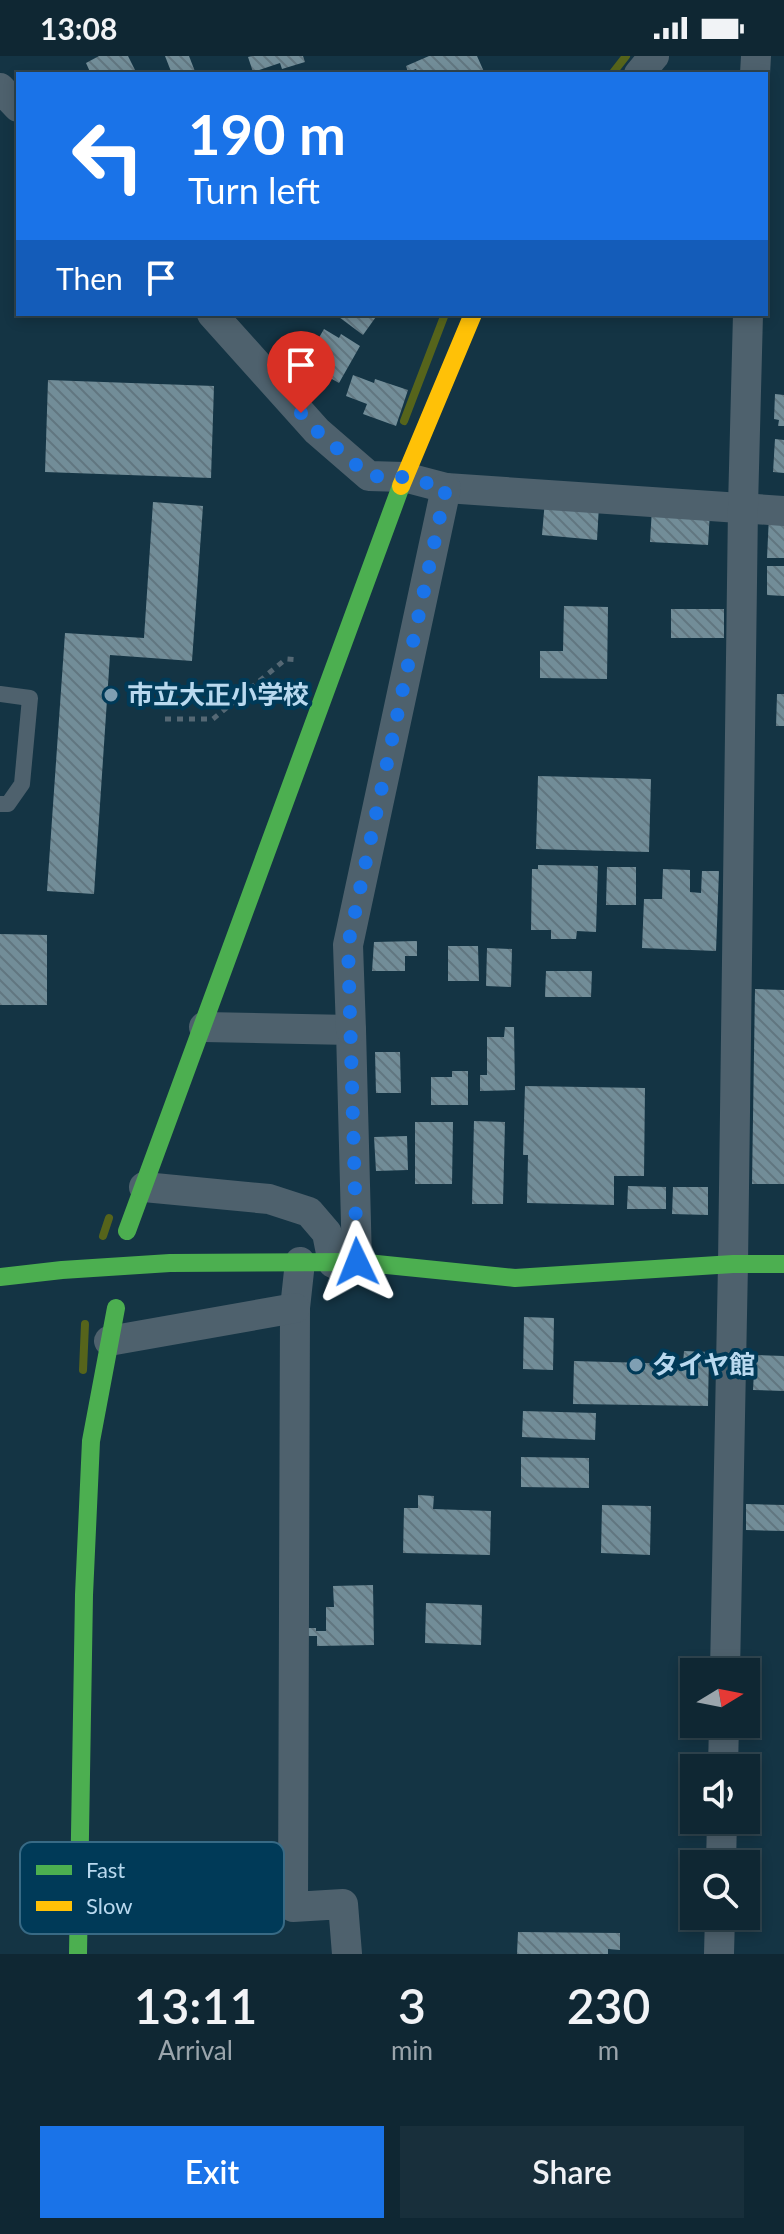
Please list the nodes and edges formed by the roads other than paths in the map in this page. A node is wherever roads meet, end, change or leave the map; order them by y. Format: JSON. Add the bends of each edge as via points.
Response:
{"nodes":[{"id":1,"x":654,"y":56,"type":"edge"},
{"id":2,"x":641,"y":72,"type":"edge"},
{"id":3,"x":0,"y":88,"type":"edge"},
{"id":4,"x":16,"y":105,"type":"edge"},
{"id":5,"x":214,"y":316,"type":"edge"},
{"id":6,"x":472,"y":316,"type":"edge"},
{"id":7,"x":748,"y":316,"type":"edge"},
{"id":8,"x":404,"y":477,"type":"junction"},
{"id":9,"x":446,"y":488,"type":"junction"},
{"id":10,"x":743,"y":507,"type":"junction"},
{"id":11,"x":784,"y":511,"type":"edge"},
{"id":12,"x":0,"y":694,"type":"edge"},
{"id":13,"x":0,"y":804,"type":"edge"},
{"id":14,"x":204,"y":1027,"type":"junction"},
{"id":15,"x":351,"y":1030,"type":"junction"},
{"id":16,"x":144,"y":1187,"type":"junction"},
{"id":17,"x":127,"y":1231,"type":"dead end"},
{"id":18,"x":300,"y":1262,"type":"junction"},
{"id":19,"x":345,"y":1262,"type":"junction"},
{"id":20,"x":733,"y":1264,"type":"junction"},
{"id":21,"x":784,"y":1264,"type":"edge"},
{"id":22,"x":0,"y":1277,"type":"edge"},
{"id":23,"x":116,"y":1308,"type":"dead end"},
{"id":24,"x":295,"y":1308,"type":"junction"},
{"id":25,"x":109,"y":1341,"type":"junction"},
{"id":26,"x":725,"y":1658,"type":"edge"},
{"id":27,"x":80,"y":1842,"type":"edge"},
{"id":28,"x":720,"y":1930,"type":"edge"},
{"id":29,"x":78,"y":1934,"type":"edge"},
{"id":30,"x":78,"y":1954,"type":"edge"},
{"id":31,"x":347,"y":1954,"type":"edge"},
{"id":32,"x":719,"y":1954,"type":"edge"}],
"edges":[{"from":1,"to":2,"type":"street"},
{"from":3,"to":4,"type":"street"},
{"from":5,"to":8,"type":"street","via":[[317,431],[369,476]]},
{"from":6,"to":8,"type":"main road"},
{"from":7,"to":10,"type":"street"},
{"from":8,"to":9,"type":"street"},
{"from":8,"to":14,"type":"main road"},
{"from":9,"to":10,"type":"street"},
{"from":9,"to":15,"type":"street","via":[[348,945]]},
{"from":10,"to":11,"type":"street"},
{"from":10,"to":20,"type":"street"},
{"from":12,"to":13,"type":"lane","via":[[30,698],[22,784],[8,804]]},
{"from":14,"to":15,"type":"street"},
{"from":14,"to":16,"type":"main road"},
{"from":15,"to":19,"type":"street"},
{"from":16,"to":17,"type":"main road"},
{"from":16,"to":19,"type":"street","via":[[269,1199],[309,1212]]},
{"from":18,"to":19,"type":"main road"},
{"from":18,"to":22,"type":"main road","via":[[170,1263]]},
{"from":18,"to":24,"type":"street"},
{"from":19,"to":20,"type":"main road","via":[[515,1278]]},
{"from":20,"to":21,"type":"main road"},
{"from":20,"to":26,"type":"street"},
{"from":23,"to":25,"type":"main road"},
{"from":24,"to":25,"type":"street"},
{"from":24,"to":31,"type":"street","via":[[293,1907],[343,1904]]},
{"from":25,"to":27,"type":"main road","via":[[90,1456]]},
{"from":28,"to":32,"type":"street"},
{"from":29,"to":30,"type":"main road"}]}
